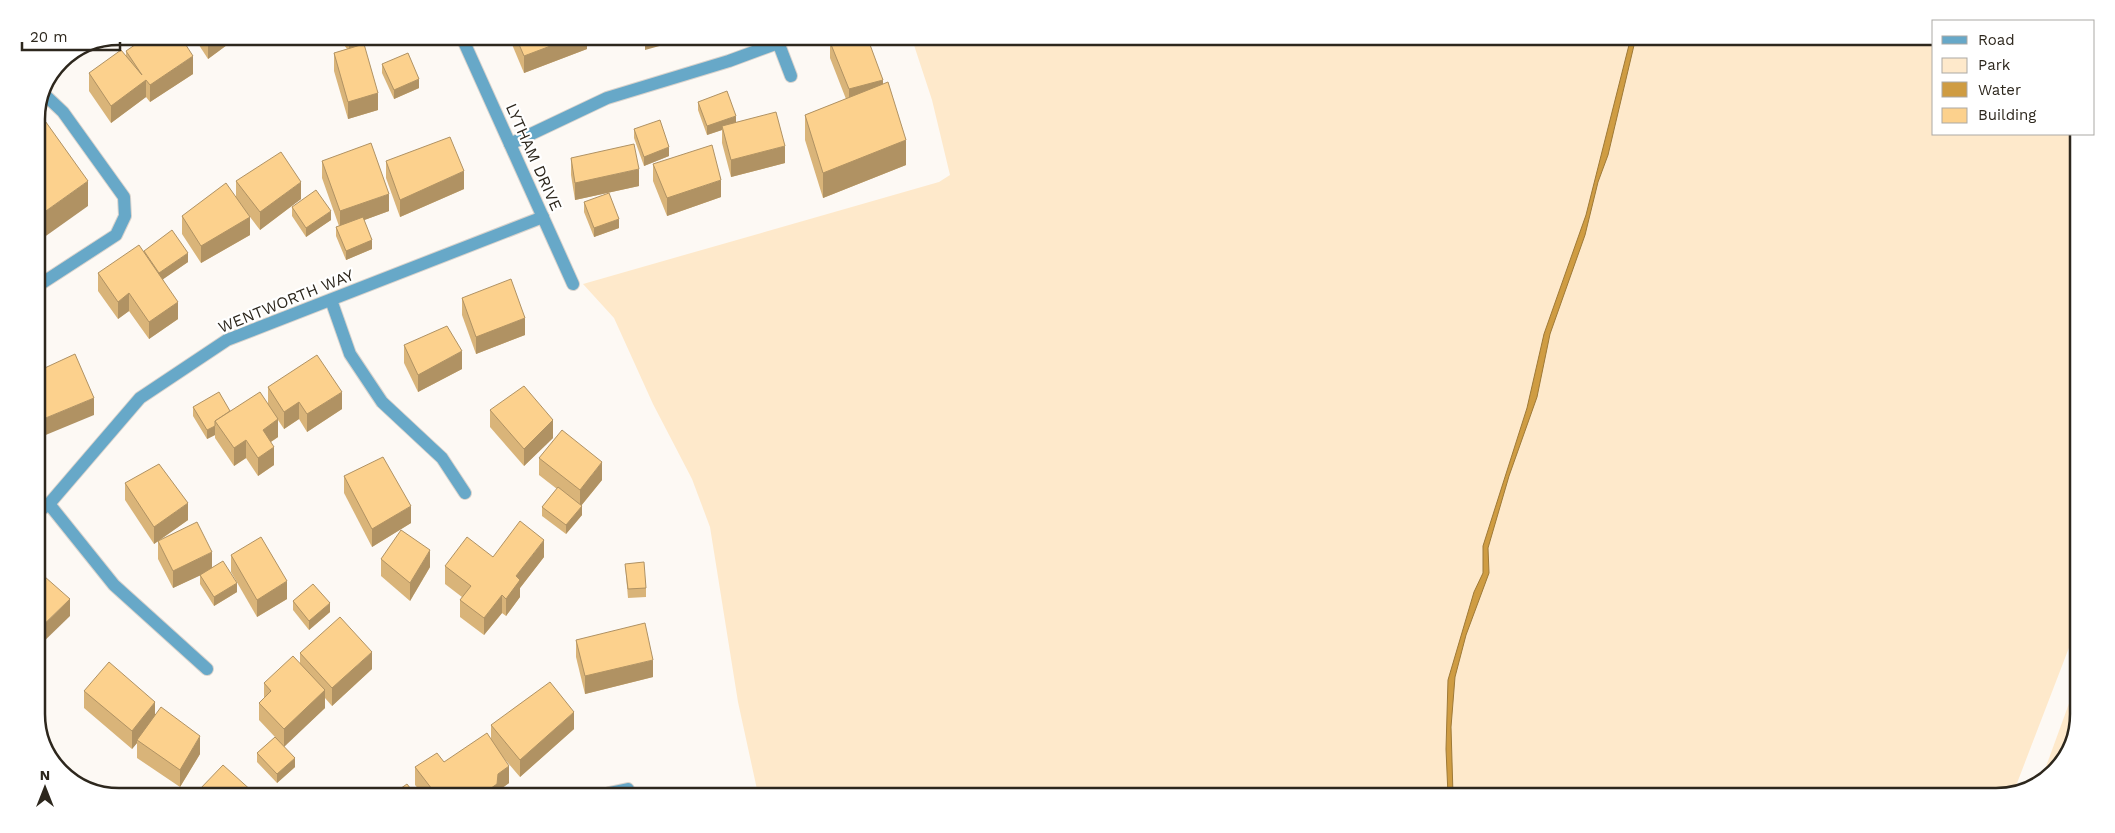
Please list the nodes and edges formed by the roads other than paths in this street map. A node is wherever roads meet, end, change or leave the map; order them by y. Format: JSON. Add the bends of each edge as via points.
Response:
{"nodes":[{"id":1,"x":465,"y":45,"type":"edge"},
{"id":2,"x":769,"y":45,"type":"edge"},
{"id":3,"x":779,"y":45,"type":"edge"},
{"id":4,"x":790,"y":76,"type":"dead end"},
{"id":5,"x":48,"y":98,"type":"edge"},
{"id":6,"x":510,"y":144,"type":"junction"},
{"id":7,"x":543,"y":217,"type":"junction"},
{"id":8,"x":45,"y":281,"type":"edge"},
{"id":9,"x":573,"y":284,"type":"dead end"},
{"id":10,"x":331,"y":300,"type":"junction"},
{"id":11,"x":465,"y":493,"type":"dead end"},
{"id":12,"x":49,"y":504,"type":"junction"},
{"id":13,"x":45,"y":507,"type":"edge"},
{"id":14,"x":207,"y":669,"type":"dead end"}],
"edges":[{"from":1,"to":6,"type":"street","name":"LYTHAM DRIVE"},
{"from":2,"to":6,"type":"street","via":[[607,98]]},
{"from":3,"to":4,"type":"street"},
{"from":5,"to":8,"type":"street","via":[[63,112],[124,198],[126,216],[116,235]]},
{"from":6,"to":7,"type":"street","name":"LYTHAM DRIVE"},
{"from":7,"to":9,"type":"street","name":"LYTHAM DRIVE"},
{"from":7,"to":10,"type":"street","name":"WENTWORTH WAY"},
{"from":10,"to":11,"type":"street","via":[[350,354],[382,402],[442,458]]},
{"from":10,"to":12,"type":"street","name":"WENTWORTH WAY","via":[[227,340],[140,398]]},
{"from":12,"to":13,"type":"street","name":"WENTWORTH WAY"},
{"from":12,"to":14,"type":"street","via":[[114,585]]}]}
